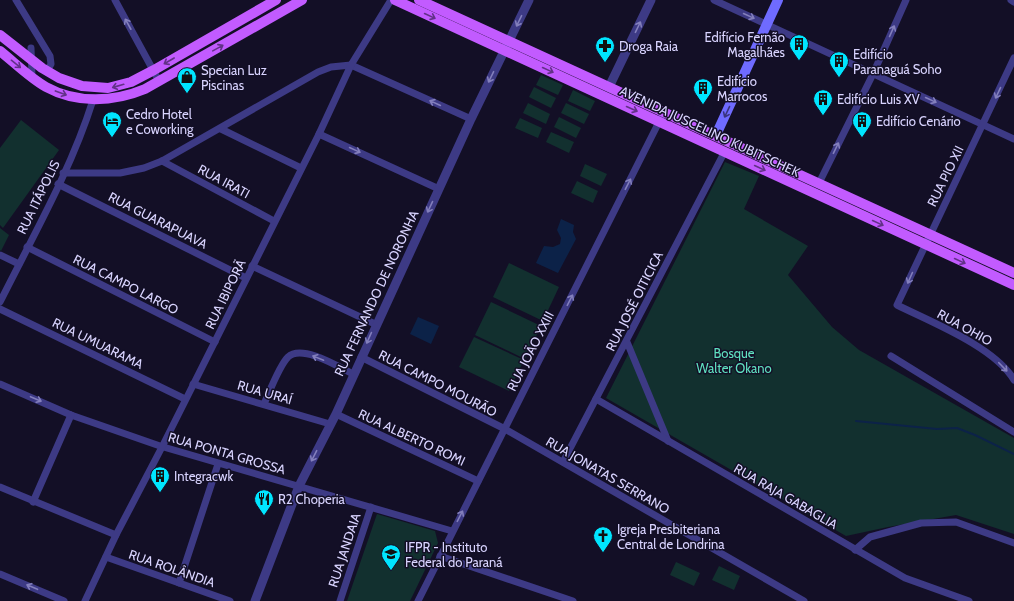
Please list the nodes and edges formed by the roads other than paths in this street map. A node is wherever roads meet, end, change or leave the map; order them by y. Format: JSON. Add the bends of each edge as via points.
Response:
{"nodes":[{"id":1,"x":16,"y":0,"type":"edge"},
{"id":2,"x":115,"y":0,"type":"edge"},
{"id":3,"x":276,"y":0,"type":"edge"},
{"id":4,"x":302,"y":0,"type":"edge"},
{"id":5,"x":391,"y":0,"type":"edge"},
{"id":6,"x":395,"y":0,"type":"edge"},
{"id":7,"x":419,"y":0,"type":"edge"},
{"id":8,"x":529,"y":0,"type":"edge"},
{"id":9,"x":651,"y":0,"type":"edge"},
{"id":10,"x":714,"y":0,"type":"edge"},
{"id":11,"x":778,"y":0,"type":"edge"},
{"id":12,"x":906,"y":0,"type":"edge"},
{"id":13,"x":1011,"y":0,"type":"edge"},
{"id":14,"x":1014,"y":2,"type":"edge"},
{"id":15,"x":767,"y":25,"type":"junction"},
{"id":16,"x":0,"y":35,"type":"edge"},
{"id":17,"x":39,"y":40,"type":"junction"},
{"id":18,"x":507,"y":46,"type":"junction"},
{"id":19,"x":31,"y":48,"type":"junction"},
{"id":20,"x":0,"y":51,"type":"edge"},
{"id":21,"x":21,"y":51,"type":"junction"},
{"id":22,"x":1014,"y":58,"type":"edge"},
{"id":23,"x":31,"y":59,"type":"junction"},
{"id":24,"x":351,"y":65,"type":"junction"},
{"id":25,"x":154,"y":70,"type":"junction"},
{"id":26,"x":47,"y":71,"type":"junction"},
{"id":27,"x":873,"y":74,"type":"junction"},
{"id":28,"x":32,"y":76,"type":"junction"},
{"id":29,"x":159,"y":81,"type":"junction"},
{"id":30,"x":606,"y":92,"type":"junction"},
{"id":31,"x":93,"y":100,"type":"junction"},
{"id":32,"x":662,"y":117,"type":"junction"},
{"id":33,"x":471,"y":119,"type":"junction"},
{"id":34,"x":983,"y":125,"type":"junction"},
{"id":35,"x":221,"y":129,"type":"junction"},
{"id":36,"x":319,"y":134,"type":"junction"},
{"id":37,"x":716,"y":135,"type":"junction"},
{"id":38,"x":1014,"y":139,"type":"edge"},
{"id":39,"x":721,"y":150,"type":"junction"},
{"id":40,"x":162,"y":161,"type":"junction"},
{"id":41,"x":301,"y":168,"type":"junction"},
{"id":42,"x":64,"y":173,"type":"junction"},
{"id":43,"x":819,"y":183,"type":"junction"},
{"id":44,"x":58,"y":184,"type":"junction"},
{"id":45,"x":439,"y":189,"type":"junction"},
{"id":46,"x":274,"y":221,"type":"junction"},
{"id":47,"x":927,"y":240,"type":"junction"},
{"id":48,"x":27,"y":247,"type":"junction"},
{"id":49,"x":0,"y":255,"type":"edge"},
{"id":50,"x":19,"y":264,"type":"junction"},
{"id":51,"x":252,"y":266,"type":"junction"},
{"id":52,"x":979,"y":269,"type":"junction"},
{"id":53,"x":1014,"y":273,"type":"edge"},
{"id":54,"x":246,"y":278,"type":"junction"},
{"id":55,"x":1014,"y":280,"type":"edge"},
{"id":56,"x":1014,"y":286,"type":"edge"},
{"id":57,"x":0,"y":302,"type":"edge"},
{"id":58,"x":898,"y":305,"type":"joint"},
{"id":59,"x":0,"y":309,"type":"edge"},
{"id":60,"x":376,"y":324,"type":"junction"},
{"id":61,"x":215,"y":342,"type":"junction"},
{"id":62,"x":627,"y":342,"type":"junction"},
{"id":63,"x":891,"y":356,"type":"dead end"},
{"id":64,"x":361,"y":357,"type":"junction"},
{"id":65,"x":353,"y":374,"type":"junction"},
{"id":66,"x":1014,"y":380,"type":"edge"},
{"id":67,"x":0,"y":384,"type":"edge"},
{"id":68,"x":193,"y":384,"type":"junction"},
{"id":69,"x":186,"y":399,"type":"junction"},
{"id":70,"x":596,"y":399,"type":"junction"},
{"id":71,"x":264,"y":404,"type":"junction"},
{"id":72,"x":336,"y":414,"type":"junction"},
{"id":73,"x":71,"y":415,"type":"junction"},
{"id":74,"x":330,"y":424,"type":"junction"},
{"id":75,"x":505,"y":429,"type":"junction"},
{"id":76,"x":1014,"y":432,"type":"edge"},
{"id":77,"x":668,"y":441,"type":"junction"},
{"id":78,"x":162,"y":447,"type":"junction"},
{"id":79,"x":563,"y":462,"type":"junction"},
{"id":80,"x":218,"y":464,"type":"junction"},
{"id":81,"x":478,"y":481,"type":"junction"},
{"id":82,"x":299,"y":486,"type":"junction"},
{"id":83,"x":0,"y":487,"type":"edge"},
{"id":84,"x":33,"y":502,"type":"junction"},
{"id":85,"x":371,"y":507,"type":"junction"},
{"id":86,"x":452,"y":531,"type":"junction"},
{"id":87,"x":116,"y":535,"type":"junction"},
{"id":88,"x":1014,"y":543,"type":"edge"},
{"id":89,"x":855,"y":550,"type":"junction"},
{"id":90,"x":440,"y":556,"type":"junction"},
{"id":91,"x":106,"y":557,"type":"junction"},
{"id":92,"x":0,"y":574,"type":"edge"},
{"id":93,"x":179,"y":583,"type":"junction"},
{"id":94,"x":64,"y":601,"type":"edge"},
{"id":95,"x":86,"y":601,"type":"edge"},
{"id":96,"x":230,"y":601,"type":"edge"},
{"id":97,"x":255,"y":601,"type":"edge"},
{"id":98,"x":340,"y":601,"type":"edge"},
{"id":99,"x":418,"y":601,"type":"edge"},
{"id":100,"x":573,"y":601,"type":"edge"},
{"id":101,"x":804,"y":601,"type":"edge"},
{"id":102,"x":969,"y":601,"type":"edge"}],
"edges":[{"from":1,"to":17,"type":"street"},
{"from":25,"to":2,"type":"street","one_way":true},
{"from":3,"to":25,"type":"main road","one_way":true},
{"from":29,"to":4,"type":"main road","one_way":true},
{"from":5,"to":24,"type":"street","name":"RUA IBIPORÃ"},
{"from":6,"to":18,"type":"main road","name":"AVENIDA JUSCELINO KUBITSCHEK","one_way":true},
{"from":7,"to":18,"type":"main road","name":"AVENIDA JUSCELINO KUBITSCHEK"},
{"from":8,"to":18,"type":"street","name":"RUA FERNANDO DE NORONHA","one_way":true},
{"from":30,"to":9,"type":"street","one_way":true},
{"from":10,"to":15,"type":"street","one_way":true},
{"from":11,"to":15,"type":"main road"},
{"from":27,"to":12,"type":"street","one_way":true},
{"from":13,"to":14,"type":"street"},
{"from":15,"to":27,"type":"street"},
{"from":15,"to":37,"type":"main road","one_way":true},
{"from":16,"to":21,"type":"main road"},
{"from":17,"to":19,"type":"street"},
{"from":17,"to":26,"type":"street","via":[[51,60]]},
{"from":18,"to":30,"type":"main road","name":"AVENIDA JUSCELINO KUBITSCHEK"},
{"from":18,"to":33,"type":"street","name":"RUA FERNANDO DE NORONHA","one_way":true},
{"from":19,"to":21,"type":"street"},
{"from":19,"to":23,"type":"street"},
{"from":20,"to":28,"type":"main road","one_way":true},
{"from":21,"to":23,"type":"main road"},
{"from":22,"to":34,"type":"street","name":"RUA PIO XII","one_way":true},
{"from":23,"to":26,"type":"main road"},
{"from":23,"to":28,"type":"street"},
{"from":33,"to":24,"type":"street","one_way":true},
{"from":24,"to":35,"type":"street","via":[[331,67],[318,72]]},
{"from":24,"to":36,"type":"street","name":"RUA IBIPORÃ"},
{"from":25,"to":26,"type":"main road","one_way":true,"via":[[124,84],[100,88],[73,84]]},
{"from":25,"to":29,"type":"street"},
{"from":27,"to":34,"type":"street","one_way":true},
{"from":43,"to":27,"type":"street","one_way":true},
{"from":28,"to":31,"type":"main road","one_way":true,"via":[[60,93]]},
{"from":29,"to":31,"type":"main road","via":[[127,96]]},
{"from":30,"to":32,"type":"main road","name":"AVENIDA JUSCELINO KUBITSCHEK"},
{"from":31,"to":42,"type":"street","name":"RUA ITÁPOLIS"},
{"from":32,"to":37,"type":"main road","name":"AVENIDA JUSCELINO KUBITSCHEK"},
{"from":32,"to":39,"type":"main road","name":"AVENIDA JUSCELINO KUBITSCHEK"},
{"from":75,"to":32,"type":"street","name":"RUA JOÃO XXIII","one_way":true},
{"from":33,"to":45,"type":"street","name":"RUA FERNANDO DE NORONHA"},
{"from":34,"to":38,"type":"street"},
{"from":34,"to":47,"type":"street","name":"RUA PIO XII"},
{"from":35,"to":40,"type":"street"},
{"from":35,"to":41,"type":"street"},
{"from":36,"to":41,"type":"street","name":"RUA IBIPORÃ"},
{"from":36,"to":45,"type":"street","one_way":true},
{"from":37,"to":39,"type":"street"},
{"from":37,"to":43,"type":"main road","name":"AVENIDA JUSCELINO KUBITSCHEK"},
{"from":39,"to":47,"type":"main road","name":"AVENIDA JUSCELINO KUBITSCHEK","one_way":true},
{"from":39,"to":62,"type":"street","name":"RUA JOSÉ OITICICA"},
{"from":40,"to":42,"type":"street","via":[[120,173]]},
{"from":40,"to":46,"type":"street","name":"RUA IRATI"},
{"from":41,"to":46,"type":"street","name":"RUA IBIPORÃ"},
{"from":42,"to":44,"type":"street","name":"RUA ITÁPOLIS"},
{"from":43,"to":47,"type":"main road","name":"AVENIDA JUSCELINO KUBITSCHEK"},
{"from":44,"to":48,"type":"street","name":"RUA ITÁPOLIS"},
{"from":44,"to":54,"type":"street","name":"RUA GUARAPUAVA"},
{"from":45,"to":60,"type":"street","name":"RUA FERNANDO DE NORONHA","one_way":true},
{"from":46,"to":51,"type":"street","name":"RUA IBIPORÃ"},
{"from":47,"to":52,"type":"main road","name":"AVENIDA JUSCELINO KUBITSCHEK","one_way":true},
{"from":47,"to":53,"type":"main road","name":"AVENIDA JUSCELINO KUBITSCHEK"},
{"from":47,"to":58,"type":"street","name":"RUA PIO XII","one_way":true},
{"from":48,"to":50,"type":"street","name":"RUA ITÁPOLIS"},
{"from":48,"to":61,"type":"street","name":"RUA CAMPO LARGO"},
{"from":49,"to":50,"type":"street"},
{"from":50,"to":57,"type":"street","name":"RUA ITÁPOLIS"},
{"from":51,"to":54,"type":"street","name":"RUA IBIPORÃ"},
{"from":51,"to":60,"type":"street"},
{"from":52,"to":55,"type":"main road","via":[[1002,274]]},
{"from":52,"to":56,"type":"main road","name":"AVENIDA JUSCELINO KUBITSCHEK"},
{"from":54,"to":61,"type":"street","name":"RUA IBIPORÃ"},
{"from":58,"to":66,"type":"street","name":"RUA OHIO","one_way":true,"via":[[992,356]]},
{"from":59,"to":69,"type":"street","name":"RUA UMUARAMA"},
{"from":60,"to":64,"type":"street","name":"RUA FERNANDO DE NORONHA","one_way":true},
{"from":61,"to":68,"type":"street","name":"RUA IBIPORÃ"},
{"from":62,"to":70,"type":"street","name":"RUA JOSÉ OITICICA"},
{"from":62,"to":77,"type":"street"},
{"from":63,"to":76,"type":"street"},
{"from":64,"to":65,"type":"street","name":"RUA FERNANDO DE NORONHA"},
{"from":64,"to":75,"type":"street","name":"RUA CAMPO MOURÃO"},
{"from":65,"to":71,"type":"street","one_way":true,"via":[[314,356],[295,352],[285,361]]},
{"from":65,"to":72,"type":"street","name":"RUA FERNANDO DE NORONHA"},
{"from":67,"to":73,"type":"street","name":"RUA PONTA GROSSA","one_way":true},
{"from":68,"to":69,"type":"street","name":"RUA IBIPORÃ"},
{"from":68,"to":71,"type":"street","name":"RUA URAÍ"},
{"from":69,"to":78,"type":"street","name":"RUA IBIPORÃ"},
{"from":70,"to":77,"type":"street","name":"RUA RAJA GABAGLIA"},
{"from":70,"to":79,"type":"street","name":"RUA JOSÉ OITICICA"},
{"from":71,"to":74,"type":"street","name":"RUA URAÍ"},
{"from":72,"to":74,"type":"street","name":"RUA FERNANDO DE NORONHA"},
{"from":72,"to":81,"type":"street","name":"RUA ALBERTO ROMI"},
{"from":73,"to":78,"type":"street","name":"RUA PONTA GROSSA"},
{"from":73,"to":84,"type":"street"},
{"from":74,"to":82,"type":"street","name":"RUA FERNANDO DE NORONHA","one_way":true},
{"from":75,"to":79,"type":"street","name":"RUA JONATAS SERRANO"},
{"from":75,"to":81,"type":"street","name":"RUA JOÃO XXIII"},
{"from":77,"to":89,"type":"street","name":"RUA RAJA GABAGLIA"},
{"from":78,"to":80,"type":"street","name":"RUA PONTA GROSSA"},
{"from":78,"to":87,"type":"street","name":"RUA IBIPORÃ"},
{"from":79,"to":101,"type":"street","name":"RUA JONATAS SERRANO"},
{"from":80,"to":82,"type":"street","name":"RUA PONTA GROSSA"},
{"from":80,"to":93,"type":"street"},
{"from":86,"to":81,"type":"street","name":"RUA JOÃO XXIII","one_way":true},
{"from":82,"to":85,"type":"street","name":"RUA PONTA GROSSA"},
{"from":82,"to":97,"type":"street","name":"RUA FERNANDO DE NORONHA"},
{"from":83,"to":84,"type":"street"},
{"from":84,"to":87,"type":"street"},
{"from":85,"to":86,"type":"street","name":"RUA PONTA GROSSA"},
{"from":85,"to":98,"type":"street","name":"RUA JANDAIA"},
{"from":86,"to":90,"type":"street","name":"RUA JOÃO XXIII"},
{"from":87,"to":91,"type":"street","name":"RUA IBIPORÃ"},
{"from":88,"to":89,"type":"street","via":[[956,522],[921,523],[870,537]]},
{"from":89,"to":102,"type":"street","name":"RUA RAJA GABAGLIA","via":[[905,578]]},
{"from":90,"to":99,"type":"street","name":"RUA JOÃO XXIII"},
{"from":90,"to":100,"type":"street"},
{"from":91,"to":93,"type":"street","name":"RUA ROLÂNDIA"},
{"from":91,"to":95,"type":"street","name":"RUA IBIPORÃ"},
{"from":94,"to":92,"type":"street","one_way":true},
{"from":93,"to":96,"type":"street","name":"RUA ROLÂNDIA"}]}
